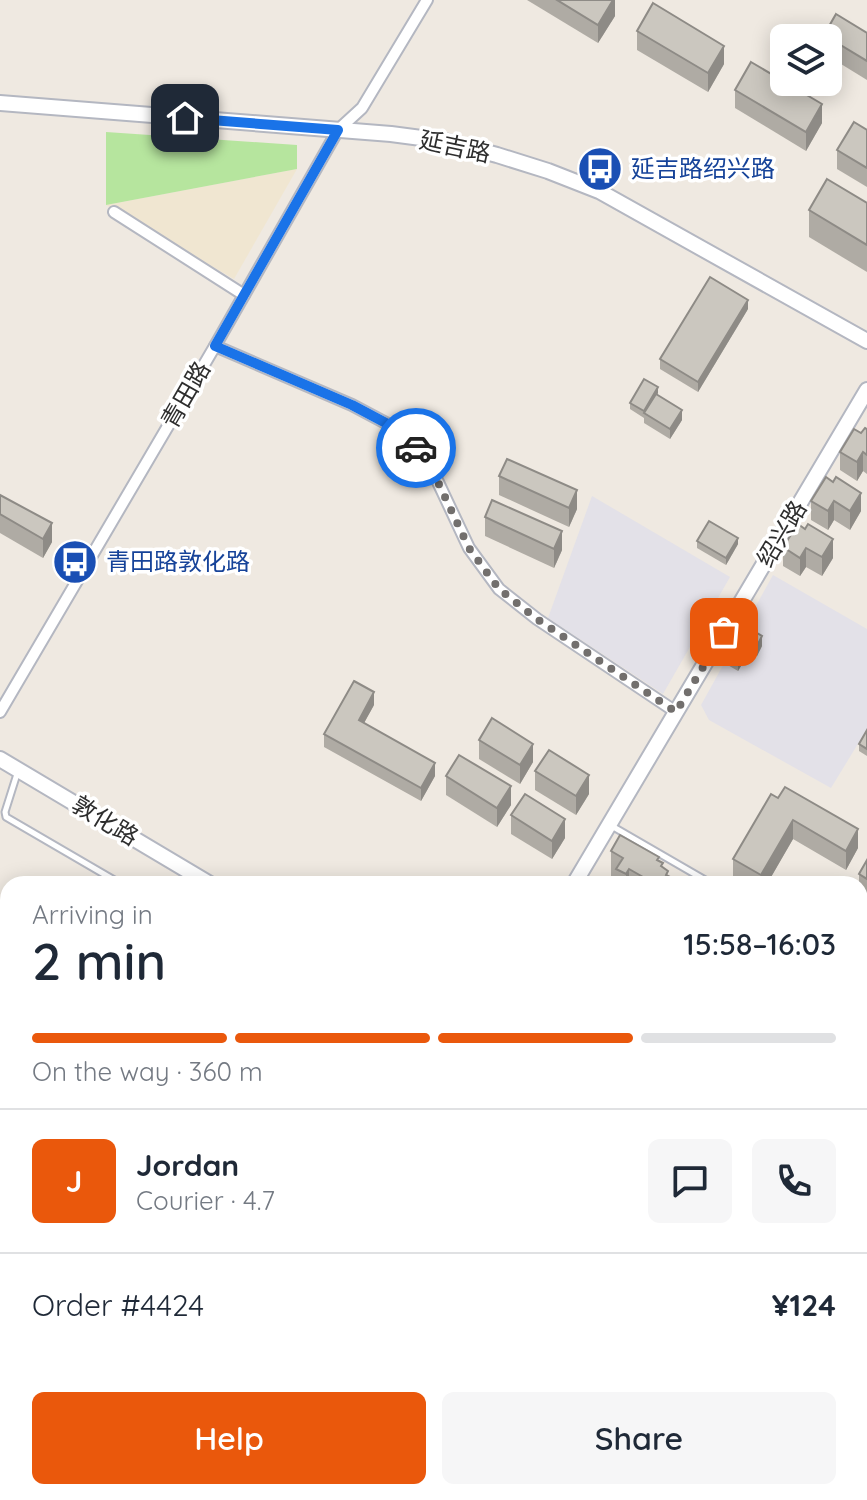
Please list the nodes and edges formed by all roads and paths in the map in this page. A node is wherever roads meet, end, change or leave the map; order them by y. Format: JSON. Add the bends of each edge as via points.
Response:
{"nodes":[{"id":1,"x":427,"y":0,"type":"edge"},
{"id":2,"x":0,"y":103,"type":"edge"},
{"id":3,"x":338,"y":130,"type":"junction"},
{"id":4,"x":114,"y":212,"type":"dead end"},
{"id":5,"x":244,"y":295,"type":"junction"},
{"id":6,"x":867,"y":341,"type":"edge"},
{"id":7,"x":215,"y":346,"type":"junction"},
{"id":8,"x":867,"y":390,"type":"edge"},
{"id":9,"x":0,"y":712,"type":"edge"},
{"id":10,"x":676,"y":712,"type":"junction"},
{"id":11,"x":0,"y":759,"type":"edge"},
{"id":12,"x":18,"y":770,"type":"junction"},
{"id":13,"x":609,"y":825,"type":"junction"},
{"id":14,"x":107,"y":876,"type":"edge"},
{"id":15,"x":197,"y":876,"type":"edge"},
{"id":16,"x":579,"y":876,"type":"edge"},
{"id":17,"x":698,"y":876,"type":"edge"}],
"edges":[{"from":1,"to":3,"type":"street","name":"青田路","via":[[362,108]]},
{"from":2,"to":3,"type":"main road","name":"延吉路"},
{"from":3,"to":5,"type":"street","name":"青田路"},
{"from":3,"to":6,"type":"main road","name":"延吉路","via":[[444,141],[574,181]]},
{"from":4,"to":5,"type":"street"},
{"from":5,"to":7,"type":"street","name":"青田路"},
{"from":7,"to":9,"type":"street","name":"青田路"},
{"from":7,"to":10,"type":"street","via":[[399,430],[429,463],[469,548],[499,589]]},
{"from":8,"to":10,"type":"main road","name":"绍兴路"},
{"from":10,"to":13,"type":"main road","name":"绍兴路"},
{"from":11,"to":12,"type":"main road","name":"敦化路"},
{"from":12,"to":14,"type":"lane","via":[[6,817]]},
{"from":12,"to":15,"type":"main road","name":"敦化路"},
{"from":13,"to":16,"type":"main road","name":"绍兴路"},
{"from":13,"to":17,"type":"lane"}]}
